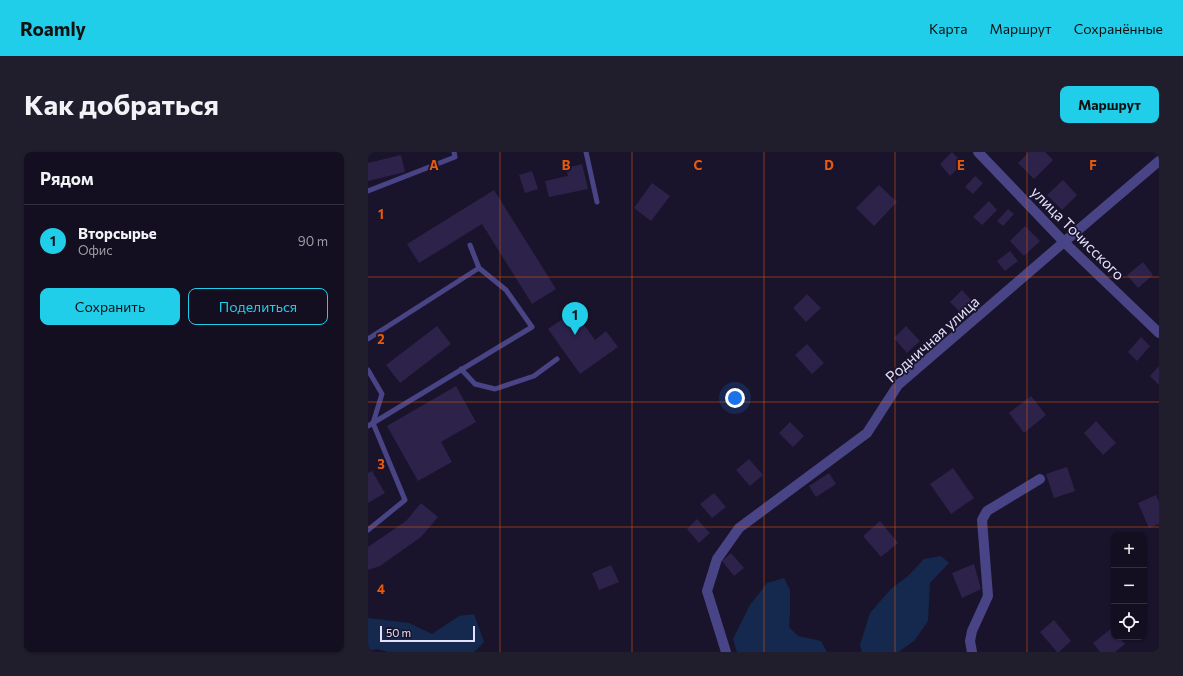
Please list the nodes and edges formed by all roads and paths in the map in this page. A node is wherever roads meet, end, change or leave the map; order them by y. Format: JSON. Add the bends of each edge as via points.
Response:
{"nodes":[{"id":1,"x":454,"y":152,"type":"edge"},
{"id":2,"x":586,"y":152,"type":"edge"},
{"id":3,"x":978,"y":152,"type":"edge"},
{"id":4,"x":1159,"y":161,"type":"edge"},
{"id":5,"x":368,"y":191,"type":"edge"},
{"id":6,"x":597,"y":202,"type":"dead end"},
{"id":7,"x":1064,"y":242,"type":"junction"},
{"id":8,"x":470,"y":245,"type":"dead end"},
{"id":9,"x":479,"y":268,"type":"junction"},
{"id":10,"x":1159,"y":333,"type":"edge"},
{"id":11,"x":368,"y":339,"type":"edge"},
{"id":12,"x":557,"y":360,"type":"dead end"},
{"id":13,"x":461,"y":369,"type":"junction"},
{"id":14,"x":368,"y":370,"type":"edge"},
{"id":15,"x":371,"y":424,"type":"edge"},
{"id":16,"x":1040,"y":479,"type":"dead end"},
{"id":17,"x":368,"y":530,"type":"edge"},
{"id":18,"x":726,"y":652,"type":"edge"},
{"id":19,"x":972,"y":652,"type":"edge"}],
"edges":[{"from":1,"to":5,"type":"lane","via":[[455,157]]},
{"from":2,"to":6,"type":"lane"},
{"from":3,"to":7,"type":"street","name":"улица Точисского"},
{"from":4,"to":7,"type":"street","name":"Родничная улица"},
{"from":7,"to":10,"type":"street","name":"улица Точисского"},
{"from":7,"to":18,"type":"street","name":"Родничная улица","via":[[898,386],[868,432],[739,528],[717,559],[707,591]]},
{"from":8,"to":9,"type":"lane"},
{"from":9,"to":11,"type":"lane"},
{"from":9,"to":13,"type":"lane","via":[[506,290],[532,327]]},
{"from":12,"to":13,"type":"lane","via":[[534,376],[495,389],[475,384]]},
{"from":13,"to":15,"type":"lane"},
{"from":14,"to":15,"type":"lane","via":[[382,394]]},
{"from":15,"to":17,"type":"lane","via":[[405,500]]},
{"from":16,"to":19,"type":"street","via":[[987,511],[982,520],[988,596],[972,631]]}]}
